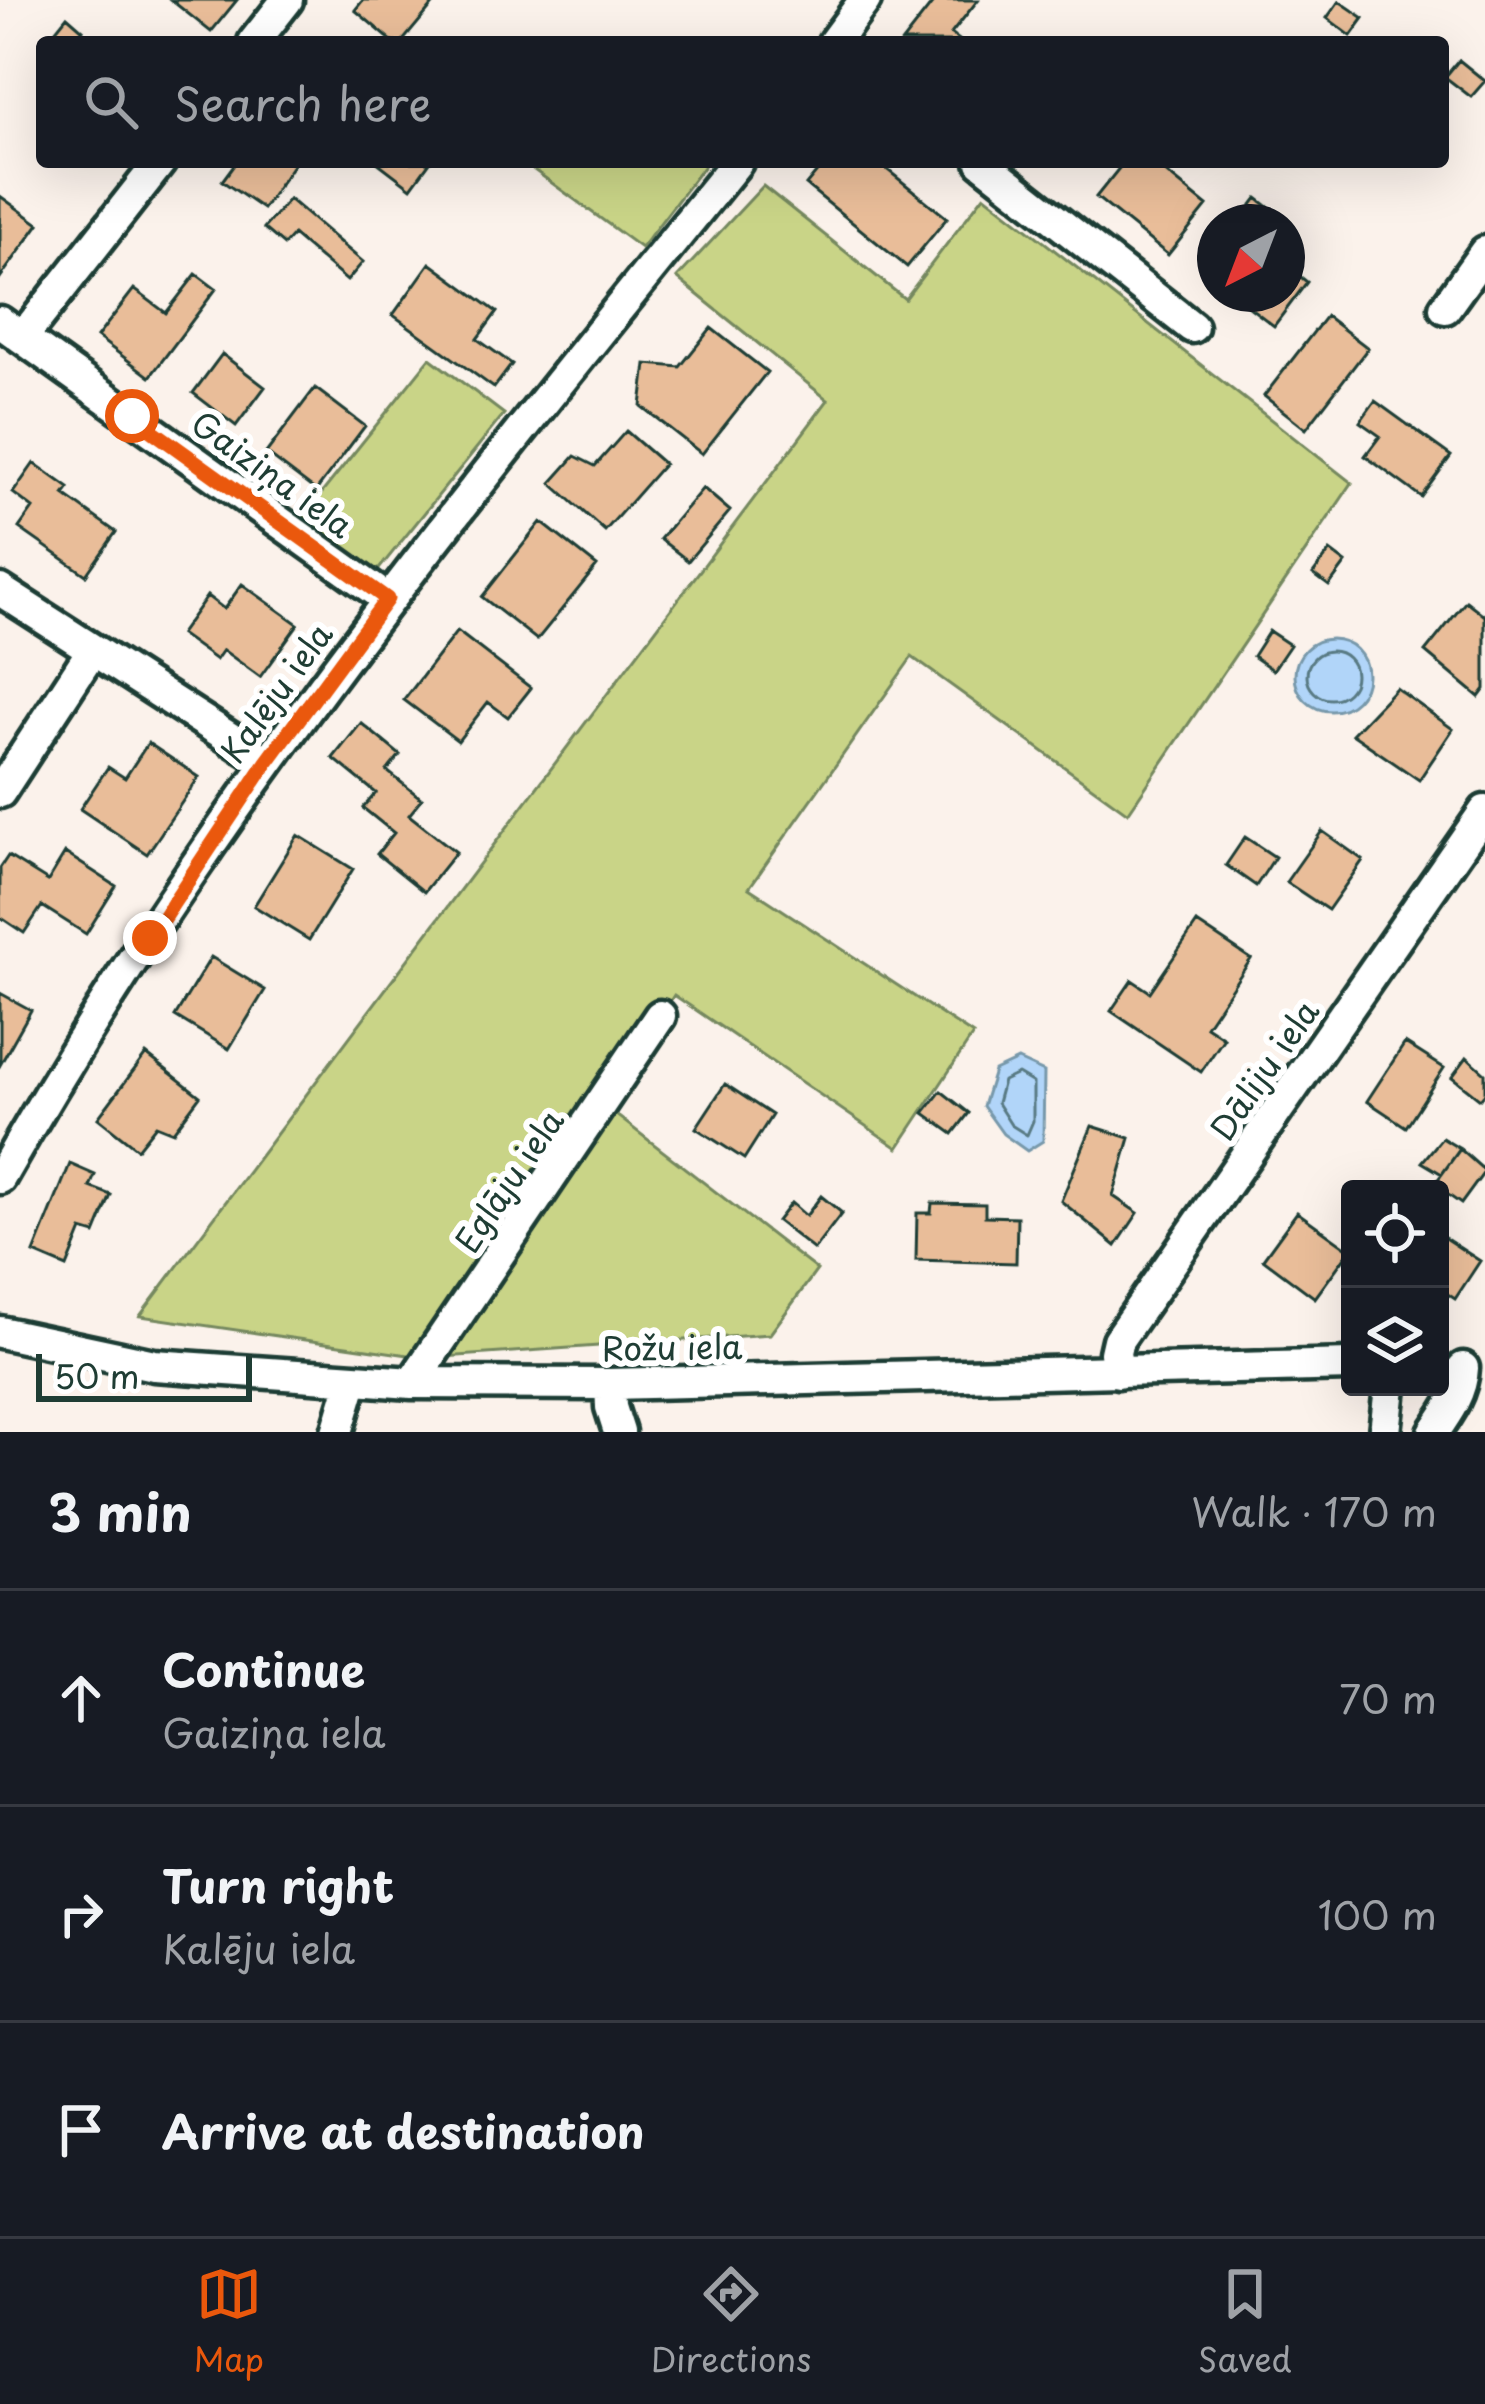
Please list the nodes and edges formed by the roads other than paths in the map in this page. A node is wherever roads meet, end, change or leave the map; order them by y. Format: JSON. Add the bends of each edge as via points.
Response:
{"nodes":[{"id":1,"x":287,"y":0,"type":"edge"},
{"id":2,"x":865,"y":0,"type":"edge"},
{"id":3,"x":259,"y":36,"type":"edge"},
{"id":4,"x":838,"y":36,"type":"edge"},
{"id":5,"x":155,"y":168,"type":"edge"},
{"id":6,"x":732,"y":168,"type":"edge"},
{"id":7,"x":990,"y":168,"type":"edge"},
{"id":8,"x":1485,"y":252,"type":"edge"},
{"id":9,"x":1445,"y":308,"type":"dead end"},
{"id":10,"x":1192,"y":327,"type":"dead end"},
{"id":11,"x":11,"y":330,"type":"edge"},
{"id":12,"x":0,"y":590,"type":"edge"},
{"id":13,"x":387,"y":599,"type":"junction"},
{"id":14,"x":92,"y":652,"type":"junction"},
{"id":15,"x":267,"y":762,"type":"junction"},
{"id":16,"x":0,"y":792,"type":"edge"},
{"id":17,"x":1485,"y":811,"type":"edge"},
{"id":18,"x":660,"y":1016,"type":"dead end"},
{"id":19,"x":0,"y":1178,"type":"edge"},
{"id":20,"x":0,"y":1331,"type":"edge"},
{"id":21,"x":1341,"y":1365,"type":"edge"},
{"id":22,"x":1462,"y":1368,"type":"edge"},
{"id":23,"x":1118,"y":1372,"type":"junction"},
{"id":24,"x":352,"y":1382,"type":"junction"},
{"id":25,"x":412,"y":1383,"type":"junction"},
{"id":26,"x":610,"y":1384,"type":"junction"},
{"id":27,"x":1389,"y":1396,"type":"edge"},
{"id":28,"x":337,"y":1432,"type":"edge"},
{"id":29,"x":620,"y":1432,"type":"edge"},
{"id":30,"x":1385,"y":1432,"type":"edge"},
{"id":31,"x":1434,"y":1432,"type":"edge"}],
"edges":[{"from":1,"to":3,"type":"street"},
{"from":2,"to":4,"type":"street"},
{"from":5,"to":11,"type":"street"},
{"from":6,"to":13,"type":"street","name":"Kalēju iela"},
{"from":7,"to":10,"type":"street"},
{"from":8,"to":9,"type":"street"},
{"from":11,"to":13,"type":"street","name":"Gaiziņa iela"},
{"from":12,"to":14,"type":"street"},
{"from":13,"to":15,"type":"street","name":"Kalēju iela"},
{"from":14,"to":15,"type":"street"},
{"from":14,"to":16,"type":"street"},
{"from":15,"to":19,"type":"street","name":"Kalēju iela"},
{"from":17,"to":23,"type":"street","name":"Dāliju iela","via":[[1118,1340]]},
{"from":18,"to":25,"type":"street","name":"Eglāju iela"},
{"from":20,"to":24,"type":"street","name":"Rožu iela","via":[[154,1365]]},
{"from":21,"to":23,"type":"street","name":"Rožu iela"},
{"from":22,"to":31,"type":"street"},
{"from":23,"to":26,"type":"street","name":"Rožu iela"},
{"from":24,"to":25,"type":"street","name":"Rožu iela"},
{"from":24,"to":28,"type":"street"},
{"from":25,"to":26,"type":"street","name":"Rožu iela"},
{"from":26,"to":29,"type":"street"},
{"from":27,"to":30,"type":"street"}]}
